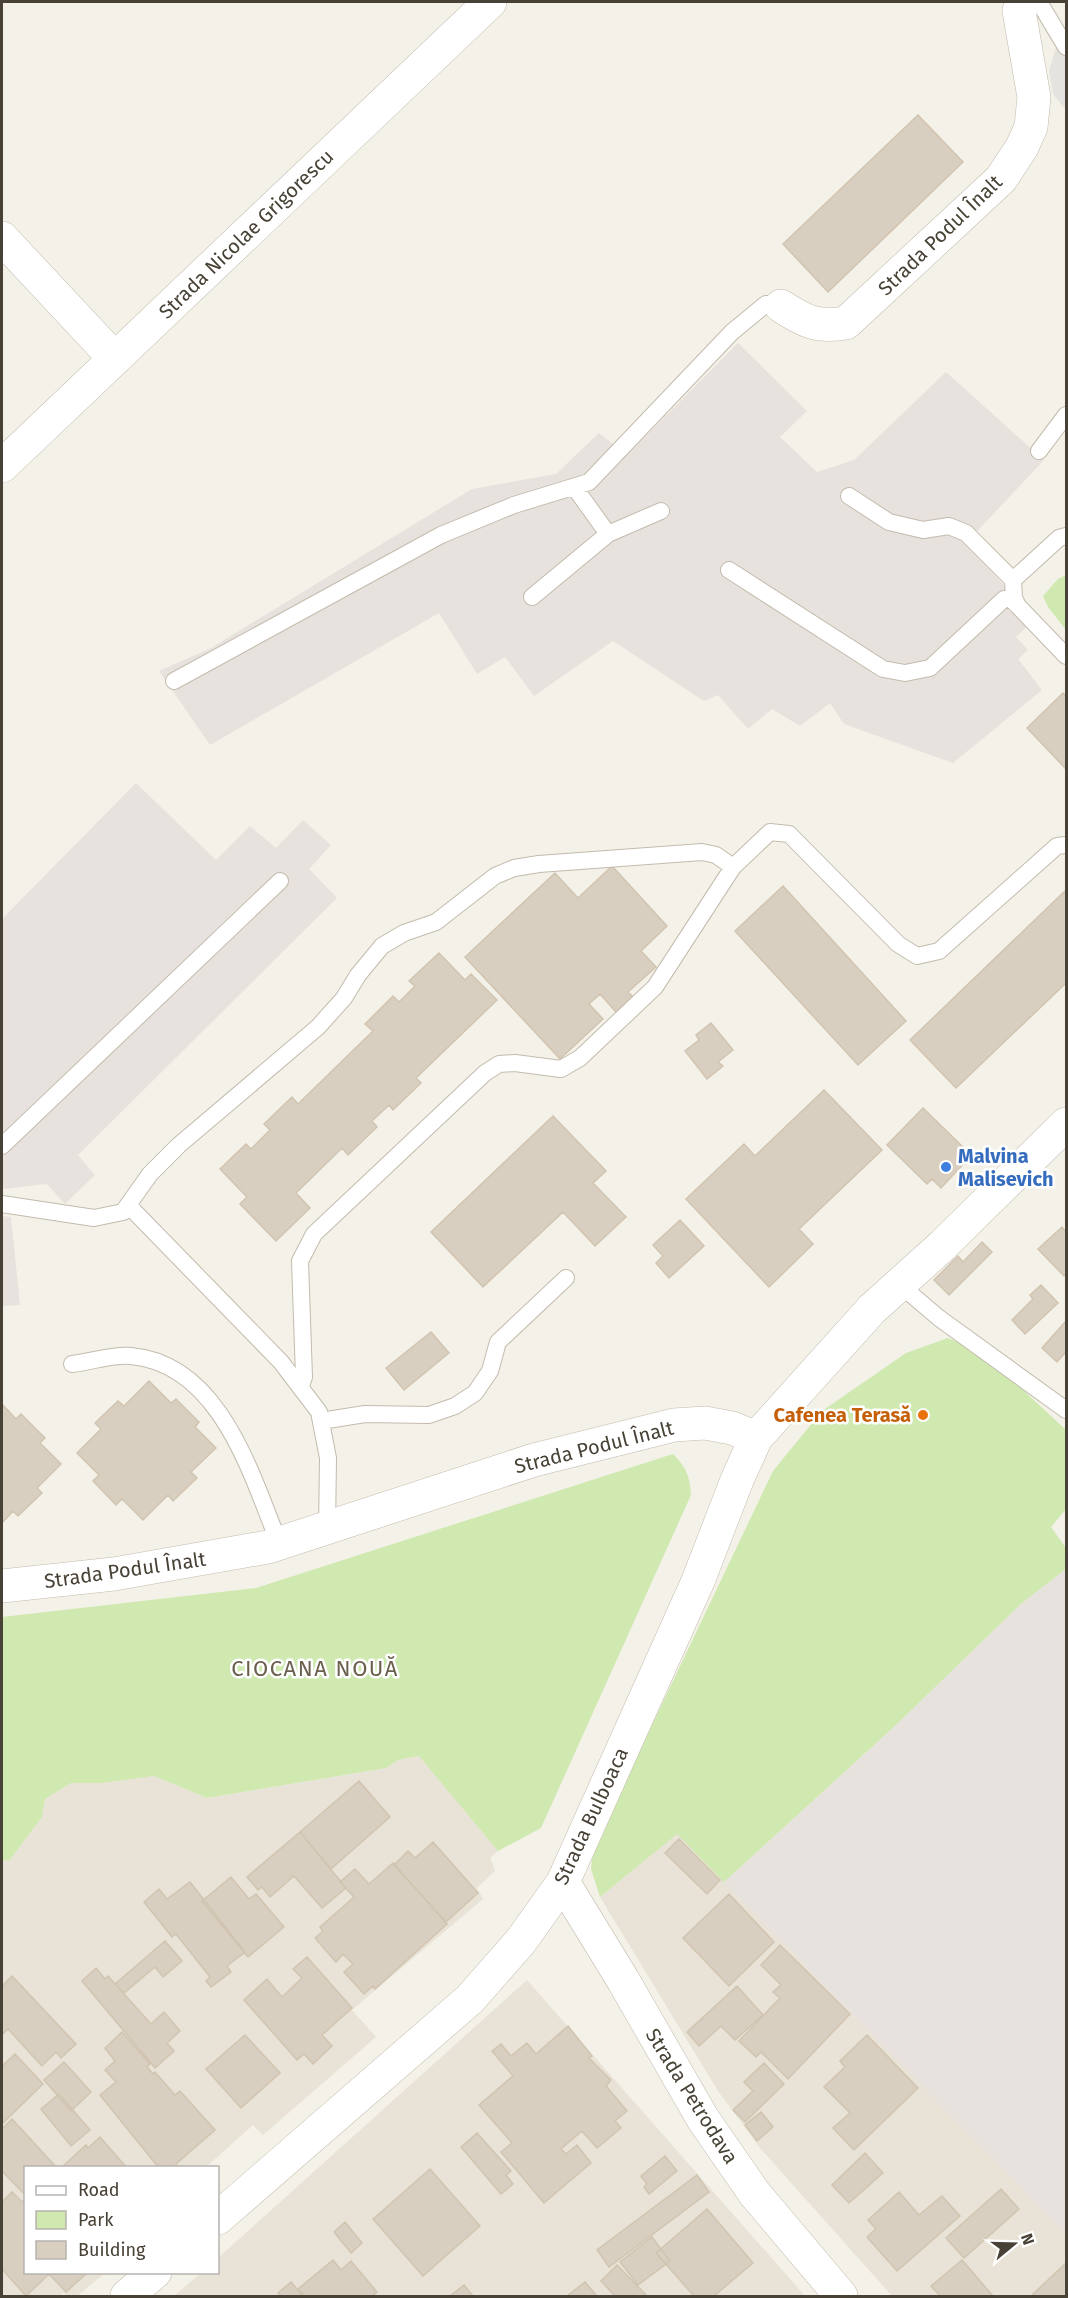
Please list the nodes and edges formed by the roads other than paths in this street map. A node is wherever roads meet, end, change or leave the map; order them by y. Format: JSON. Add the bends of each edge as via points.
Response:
{"nodes":[{"id":1,"x":490,"y":2,"type":"edge"},
{"id":2,"x":1023,"y":2,"type":"edge"},
{"id":3,"x":1039,"y":2,"type":"edge"},
{"id":4,"x":1066,"y":47,"type":"edge"},
{"id":5,"x":2,"y":238,"type":"edge"},
{"id":6,"x":781,"y":306,"type":"joint"},
{"id":7,"x":115,"y":359,"type":"junction"},
{"id":8,"x":1066,"y":415,"type":"edge"},
{"id":9,"x":1039,"y":451,"type":"dead end"},
{"id":10,"x":2,"y":466,"type":"edge"},
{"id":11,"x":575,"y":488,"type":"junction"},
{"id":12,"x":849,"y":496,"type":"dead end"},
{"id":13,"x":661,"y":511,"type":"dead end"},
{"id":14,"x":608,"y":534,"type":"junction"},
{"id":15,"x":1066,"y":536,"type":"edge"},
{"id":16,"x":729,"y":570,"type":"dead end"},
{"id":17,"x":1013,"y":580,"type":"junction"},
{"id":18,"x":532,"y":597,"type":"dead end"},
{"id":19,"x":1018,"y":606,"type":"junction"},
{"id":20,"x":1066,"y":656,"type":"edge"},
{"id":21,"x":174,"y":681,"type":"dead end"},
{"id":22,"x":1063,"y":844,"type":"edge"},
{"id":23,"x":733,"y":867,"type":"junction"},
{"id":24,"x":280,"y":881,"type":"dead end"},
{"id":25,"x":1066,"y":1124,"type":"edge"},
{"id":26,"x":2,"y":1146,"type":"edge"},
{"id":27,"x":2,"y":1204,"type":"edge"},
{"id":28,"x":128,"y":1205,"type":"junction"},
{"id":29,"x":567,"y":1278,"type":"dead end"},
{"id":30,"x":899,"y":1284,"type":"junction"},
{"id":31,"x":72,"y":1364,"type":"dead end"},
{"id":32,"x":301,"y":1386,"type":"junction"},
{"id":33,"x":1066,"y":1410,"type":"edge"},
{"id":34,"x":321,"y":1421,"type":"junction"},
{"id":35,"x":756,"y":1438,"type":"junction"},
{"id":36,"x":327,"y":1529,"type":"junction"},
{"id":37,"x":279,"y":1543,"type":"junction"},
{"id":38,"x":2,"y":1586,"type":"edge"},
{"id":39,"x":563,"y":1882,"type":"junction"},
{"id":40,"x":219,"y":2217,"type":"edge"},
{"id":41,"x":153,"y":2274,"type":"edge"},
{"id":42,"x":128,"y":2296,"type":"edge"},
{"id":43,"x":841,"y":2296,"type":"edge"}],
"edges":[{"from":1,"to":7,"type":"street","name":"Strada Nicolae Grigorescu"},
{"from":2,"to":6,"type":"street","name":"Strada Podul Înalt","via":[[1019,11],[1034,97],[1031,127],[1001,179],[846,323],[827,326],[805,321]]},
{"from":3,"to":4,"type":"lane"},
{"from":5,"to":7,"type":"street"},
{"from":6,"to":11,"type":"lane","via":[[766,304],[732,332],[589,482]]},
{"from":7,"to":10,"type":"street","name":"Strada Nicolae Grigorescu"},
{"from":8,"to":9,"type":"lane"},
{"from":11,"to":14,"type":"lane"},
{"from":11,"to":21,"type":"lane","via":[[514,505],[441,534]]},
{"from":12,"to":17,"type":"lane","via":[[889,522],[923,530],[949,526],[966,533]]},
{"from":13,"to":14,"type":"lane"},
{"from":14,"to":18,"type":"lane"},
{"from":15,"to":17,"type":"lane"},
{"from":16,"to":19,"type":"lane","via":[[883,669],[905,673],[930,668],[1004,599],[1011,599]]},
{"from":17,"to":19,"type":"lane"},
{"from":19,"to":20,"type":"lane"},
{"from":22,"to":23,"type":"lane","via":[[939,951],[917,956],[898,944],[789,834],[770,832]]},
{"from":23,"to":28,"type":"lane","via":[[716,855],[702,852],[538,864],[495,876],[436,922],[382,946],[318,1026],[179,1145],[150,1174]]},
{"from":23,"to":32,"type":"lane","via":[[655,987],[580,1058],[561,1069],[515,1063],[499,1064],[485,1073],[314,1234],[300,1262],[304,1377]]},
{"from":24,"to":26,"type":"lane"},
{"from":25,"to":30,"type":"street"},
{"from":27,"to":28,"type":"lane","via":[[94,1218],[123,1212]]},
{"from":28,"to":32,"type":"lane"},
{"from":29,"to":34,"type":"lane","via":[[498,1342],[490,1371],[475,1393],[455,1406],[429,1415],[365,1414]]},
{"from":30,"to":33,"type":"lane","via":[[939,1318]]},
{"from":30,"to":35,"type":"street"},
{"from":31,"to":37,"type":"lane","via":[[131,1356],[168,1366],[192,1381],[226,1420],[240,1446]]},
{"from":32,"to":34,"type":"lane"},
{"from":34,"to":36,"type":"lane","via":[[328,1458]]},
{"from":35,"to":36,"type":"street","name":"Strada Podul Înalt","via":[[705,1423],[674,1425],[534,1460]]},
{"from":35,"to":39,"type":"street","name":"Strada Bulboaca","via":[[698,1581]]},
{"from":36,"to":37,"type":"street","name":"Strada Podul Înalt"},
{"from":37,"to":38,"type":"street","name":"Strada Podul Înalt","via":[[114,1574]]},
{"from":39,"to":40,"type":"street","name":"Strada Bulboaca","via":[[521,1941],[470,1999]]},
{"from":39,"to":43,"type":"street","name":"Strada Petrodava","via":[[703,2119],[755,2194]]},
{"from":41,"to":42,"type":"street"}]}
